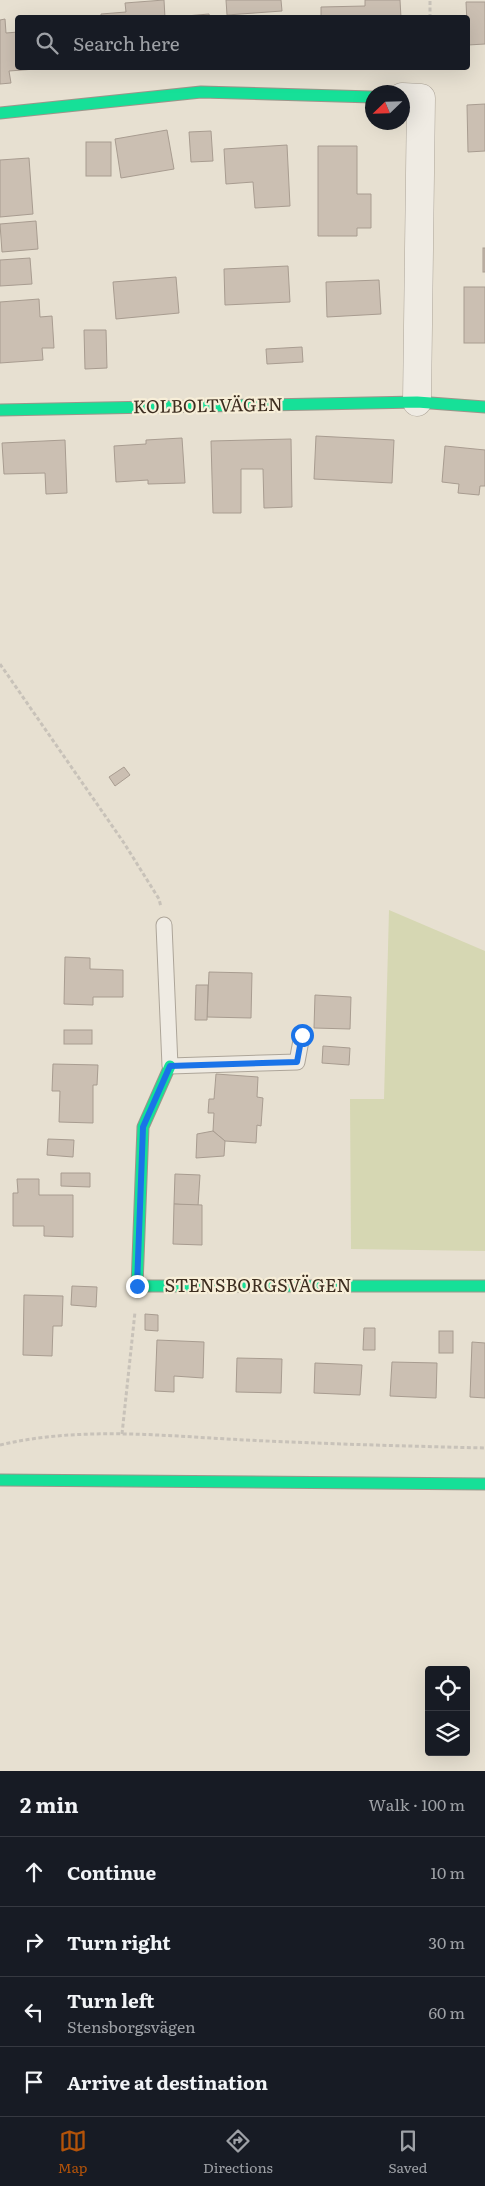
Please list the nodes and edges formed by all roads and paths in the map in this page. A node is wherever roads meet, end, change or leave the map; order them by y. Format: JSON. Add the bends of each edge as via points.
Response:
{"nodes":[{"id":1,"x":430,"y":0,"type":"edge"},
{"id":2,"x":430,"y":15,"type":"edge"},
{"id":3,"x":365,"y":97,"type":"edge"},
{"id":4,"x":410,"y":97,"type":"edge"},
{"id":5,"x":0,"y":113,"type":"edge"},
{"id":6,"x":417,"y":402,"type":"junction"},
{"id":7,"x":485,"y":407,"type":"edge"},
{"id":8,"x":0,"y":410,"type":"edge"},
{"id":9,"x":0,"y":664,"type":"edge"},
{"id":10,"x":164,"y":924,"type":"joint"},
{"id":11,"x":302,"y":1035,"type":"dead end"},
{"id":12,"x":170,"y":1066,"type":"junction"},
{"id":13,"x":137,"y":1286,"type":"junction"},
{"id":14,"x":485,"y":1286,"type":"edge"},
{"id":15,"x":122,"y":1434,"type":"junction"},
{"id":16,"x":0,"y":1445,"type":"edge"},
{"id":17,"x":485,"y":1448,"type":"edge"},
{"id":18,"x":0,"y":1480,"type":"edge"},
{"id":19,"x":485,"y":1484,"type":"edge"}],
"edges":[{"from":1,"to":2,"type":"path"},
{"from":3,"to":5,"type":"street","via":[[201,92]]},
{"from":4,"to":6,"type":"street","via":[[422,98]]},
{"from":6,"to":7,"type":"street","name":"KOLBOLTVÄGEN"},
{"from":6,"to":8,"type":"street","name":"KOLBOLTVÄGEN"},
{"from":9,"to":10,"type":"path","via":[[124,843],[159,899]]},
{"from":10,"to":12,"type":"lane"},
{"from":11,"to":12,"type":"lane","via":[[297,1062]]},
{"from":12,"to":13,"type":"street","via":[[143,1127]]},
{"from":13,"to":14,"type":"street","name":"STENSBORGSVÄGEN"},
{"from":13,"to":15,"type":"path"},
{"from":15,"to":16,"type":"path","via":[[28,1438]]},
{"from":15,"to":17,"type":"path"},
{"from":18,"to":19,"type":"street"}]}
